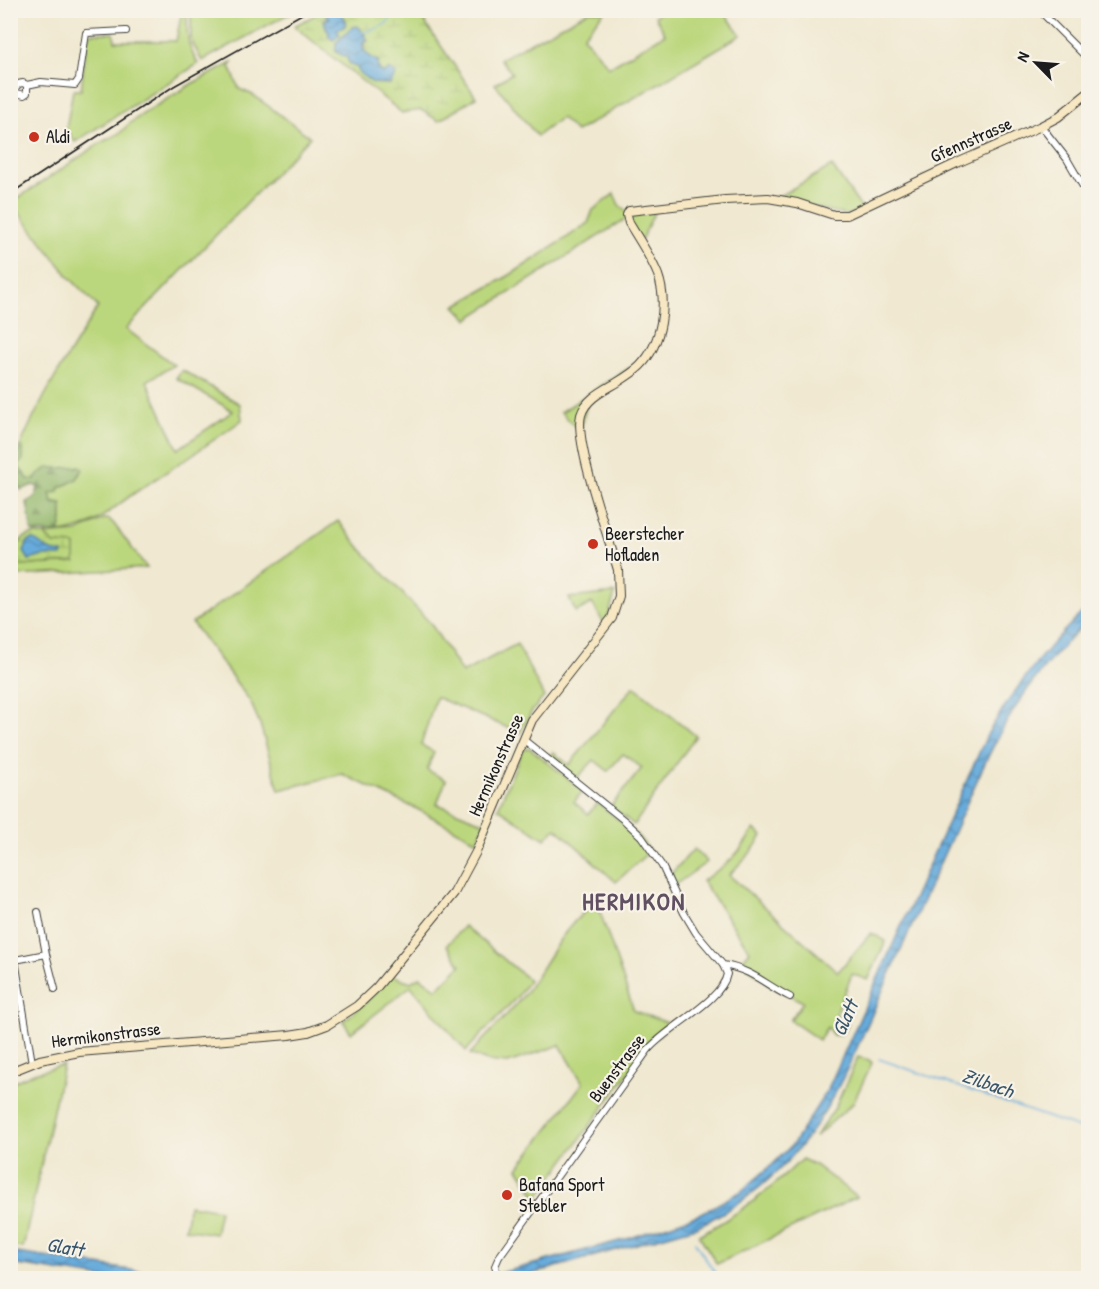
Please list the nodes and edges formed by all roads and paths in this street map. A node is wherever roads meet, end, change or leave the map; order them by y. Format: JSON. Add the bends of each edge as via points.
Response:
{"nodes":[{"id":1,"x":1039,"y":10,"type":"edge"},
{"id":2,"x":126,"y":31,"type":"dead end"},
{"id":3,"x":1089,"y":59,"type":"edge"},
{"id":4,"x":1089,"y":93,"type":"edge"},
{"id":5,"x":10,"y":101,"type":"edge"},
{"id":6,"x":1041,"y":126,"type":"junction"},
{"id":7,"x":1089,"y":195,"type":"edge"},
{"id":8,"x":628,"y":213,"type":"joint"},
{"id":9,"x":524,"y":740,"type":"junction"},
{"id":10,"x":38,"y":912,"type":"dead end"},
{"id":11,"x":10,"y":945,"type":"edge"},
{"id":12,"x":46,"y":954,"type":"junction"},
{"id":13,"x":15,"y":960,"type":"junction"},
{"id":14,"x":723,"y":966,"type":"junction"},
{"id":15,"x":55,"y":989,"type":"dead end"},
{"id":16,"x":790,"y":997,"type":"dead end"},
{"id":17,"x":22,"y":998,"type":"junction"},
{"id":18,"x":10,"y":999,"type":"edge"},
{"id":19,"x":32,"y":1063,"type":"junction"},
{"id":20,"x":10,"y":1072,"type":"edge"},
{"id":21,"x":497,"y":1275,"type":"edge"}],
"edges":[{"from":1,"to":3,"type":"street"},
{"from":2,"to":5,"type":"street","via":[[86,33],[75,85],[27,85],[27,93],[17,93]]},
{"from":4,"to":6,"type":"street","name":"Gfennstrasse"},
{"from":6,"to":7,"type":"street"},
{"from":6,"to":8,"type":"street","name":"Gfennstrasse","via":[[839,216],[787,200],[758,198],[635,209]]},
{"from":8,"to":9,"type":"street","name":"Hermikonstrasse","via":[[629,223],[661,286],[659,331],[641,365],[592,398],[580,423],[583,449],[618,570],[619,596],[606,629],[535,716]]},
{"from":9,"to":14,"type":"street","via":[[641,836],[662,866],[696,933]]},
{"from":9,"to":19,"type":"street","name":"Hermikonstrasse","via":[[454,893],[376,988],[347,1014],[298,1034],[79,1052]]},
{"from":10,"to":12,"type":"street"},
{"from":11,"to":13,"type":"street"},
{"from":12,"to":13,"type":"street"},
{"from":12,"to":15,"type":"street"},
{"from":13,"to":17,"type":"street"},
{"from":14,"to":16,"type":"street","via":[[750,972]]},
{"from":14,"to":21,"type":"street","name":"Buenstrasse","via":[[727,974],[723,984],[648,1050],[499,1257]]},
{"from":17,"to":18,"type":"street"},
{"from":17,"to":19,"type":"street"},
{"from":19,"to":20,"type":"street","name":"Hermikonstrasse"}]}
